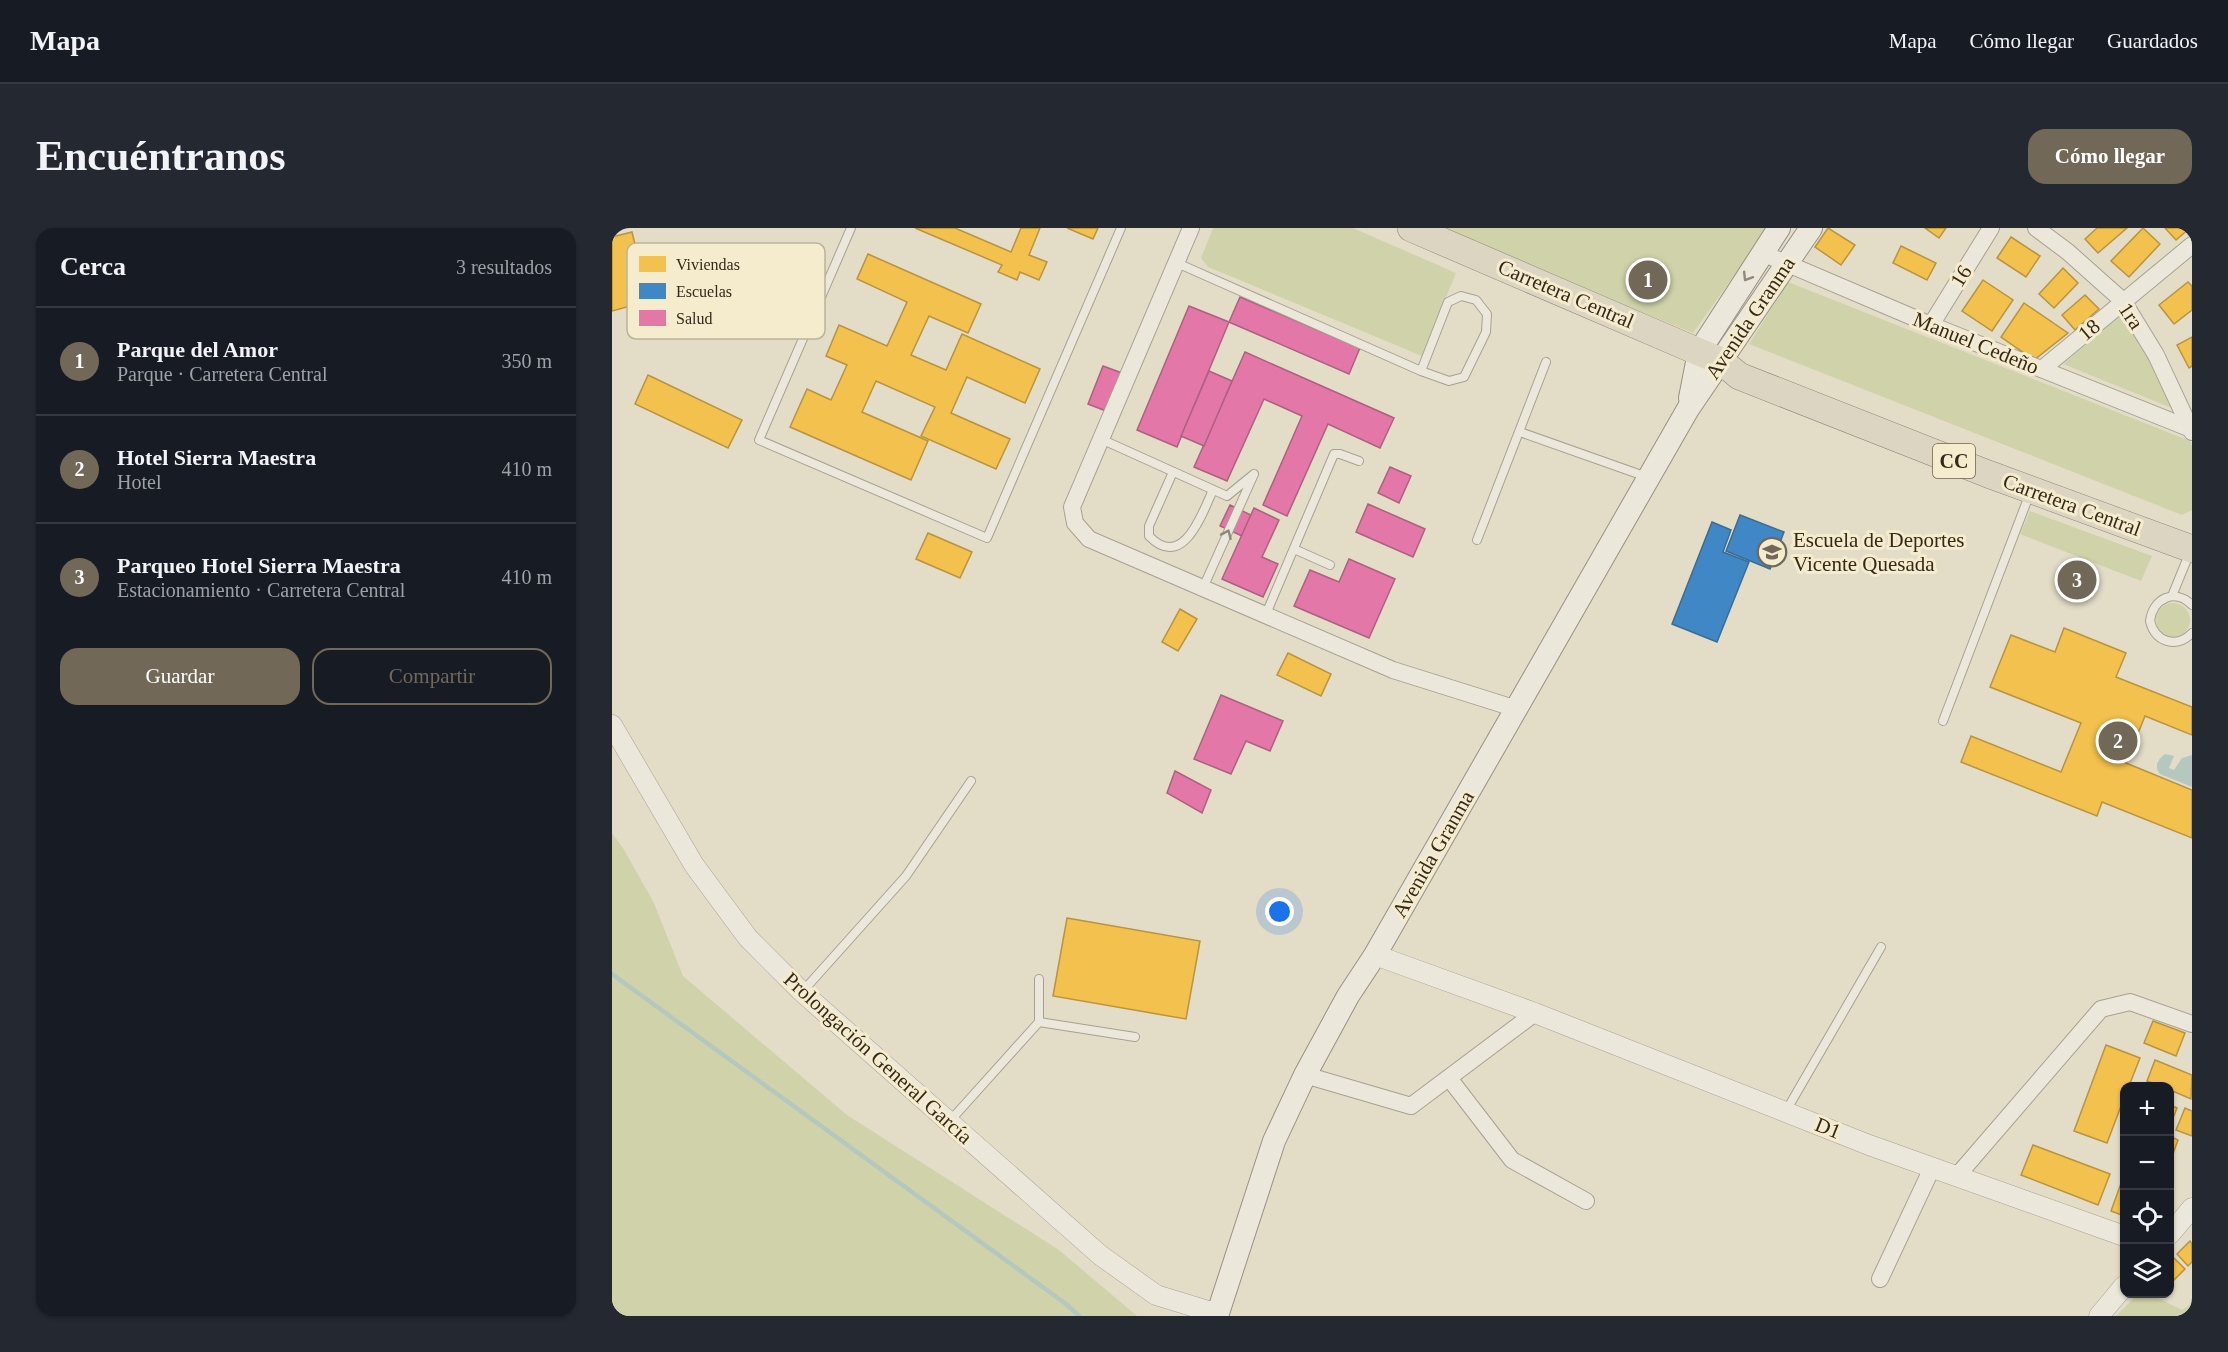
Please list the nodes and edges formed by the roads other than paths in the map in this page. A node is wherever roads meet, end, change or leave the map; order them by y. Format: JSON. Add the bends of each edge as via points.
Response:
{"nodes":[{"id":1,"x":851,"y":228,"type":"edge"},
{"id":2,"x":1121,"y":228,"type":"edge"},
{"id":3,"x":1191,"y":228,"type":"edge"},
{"id":4,"x":1411,"y":228,"type":"edge"},
{"id":5,"x":1779,"y":228,"type":"edge"},
{"id":6,"x":1812,"y":228,"type":"edge"},
{"id":7,"x":1991,"y":228,"type":"edge"},
{"id":8,"x":2036,"y":228,"type":"edge"},
{"id":9,"x":2192,"y":245,"type":"edge"},
{"id":10,"x":1762,"y":253,"type":"junction"},
{"id":11,"x":1177,"y":263,"type":"junction"},
{"id":12,"x":1787,"y":263,"type":"junction"},
{"id":13,"x":825,"y":288,"type":"edge"},
{"id":14,"x":2123,"y":302,"type":"junction"},
{"id":15,"x":1931,"y":325,"type":"junction"},
{"id":16,"x":803,"y":339,"type":"edge"},
{"id":17,"x":1710,"y":356,"type":"junction"},
{"id":18,"x":1546,"y":362,"type":"dead end"},
{"id":19,"x":2042,"y":369,"type":"junction"},
{"id":20,"x":1421,"y":371,"type":"junction"},
{"id":21,"x":2191,"y":430,"type":"edge"},
{"id":22,"x":1520,"y":432,"type":"junction"},
{"id":23,"x":1102,"y":440,"type":"junction"},
{"id":24,"x":1359,"y":461,"type":"dead end"},
{"id":25,"x":1173,"y":472,"type":"junction"},
{"id":26,"x":1649,"y":477,"type":"junction"},
{"id":27,"x":1213,"y":490,"type":"junction"},
{"id":28,"x":2031,"y":490,"type":"junction"},
{"id":29,"x":1477,"y":540,"type":"dead end"},
{"id":30,"x":2192,"y":544,"type":"edge"},
{"id":31,"x":1294,"y":549,"type":"junction"},
{"id":32,"x":1330,"y":565,"type":"dead end"},
{"id":33,"x":1203,"y":588,"type":"junction"},
{"id":34,"x":2172,"y":596,"type":"junction"},
{"id":35,"x":2192,"y":605,"type":"edge"},
{"id":36,"x":1266,"y":614,"type":"junction"},
{"id":37,"x":2192,"y":633,"type":"edge"},
{"id":38,"x":1517,"y":709,"type":"junction"},
{"id":39,"x":1943,"y":721,"type":"dead end"},
{"id":40,"x":612,"y":725,"type":"edge"},
{"id":41,"x":971,"y":781,"type":"dead end"},
{"id":42,"x":1881,"y":947,"type":"dead end"},
{"id":43,"x":1375,"y":955,"type":"junction"},
{"id":44,"x":1039,"y":980,"type":"dead end"},
{"id":45,"x":802,"y":992,"type":"junction"},
{"id":46,"x":1534,"y":1012,"type":"junction"},
{"id":47,"x":1039,"y":1022,"type":"junction"},
{"id":48,"x":2192,"y":1024,"type":"edge"},
{"id":49,"x":1135,"y":1037,"type":"dead end"},
{"id":50,"x":1305,"y":1075,"type":"junction"},
{"id":51,"x":1449,"y":1078,"type":"junction"},
{"id":52,"x":1786,"y":1111,"type":"junction"},
{"id":53,"x":948,"y":1122,"type":"junction"},
{"id":54,"x":1932,"y":1168,"type":"junction"},
{"id":55,"x":1957,"y":1176,"type":"junction"},
{"id":56,"x":1586,"y":1201,"type":"dead end"},
{"id":57,"x":2192,"y":1208,"type":"edge"},
{"id":58,"x":2174,"y":1228,"type":"edge"},
{"id":59,"x":2120,"y":1235,"type":"edge"},
{"id":60,"x":1880,"y":1279,"type":"dead end"},
{"id":61,"x":2120,"y":1291,"type":"edge"},
{"id":62,"x":1217,"y":1315,"type":"edge"},
{"id":63,"x":2099,"y":1316,"type":"edge"}],
"edges":[{"from":1,"to":13,"type":"lane"},
{"from":2,"to":16,"type":"lane","via":[[987,538],[759,440]]},
{"from":3,"to":11,"type":"street"},
{"from":4,"to":17,"type":"highway","name":"Carretera Central","number":"CC"},
{"from":5,"to":10,"type":"main road","name":"Avenida Granma"},
{"from":6,"to":12,"type":"main road","name":"Avenida Granma"},
{"from":7,"to":15,"type":"street","name":"16"},
{"from":8,"to":14,"type":"street","name":"1ra"},
{"from":9,"to":14,"type":"street","name":"18"},
{"from":10,"to":12,"type":"street","name":"Manuel Cedeño"},
{"from":10,"to":17,"type":"main road","name":"Avenida Granma","one_way":true},
{"from":11,"to":20,"type":"lane"},
{"from":11,"to":23,"type":"street"},
{"from":12,"to":15,"type":"street","name":"Manuel Cedeño"},
{"from":12,"to":17,"type":"main road","name":"Avenida Granma"},
{"from":14,"to":19,"type":"street","name":"18"},
{"from":14,"to":21,"type":"street","name":"1ra","via":[[2156,355]]},
{"from":15,"to":19,"type":"street","name":"Manuel Cedeño"},
{"from":17,"to":26,"type":"main road","name":"Avenida Granma","via":[[1688,409]]},
{"from":17,"to":28,"type":"highway","name":"Carretera Central","number":"CC","via":[[1739,376]]},
{"from":17,"to":30,"type":"highway","name":"Carretera Central","number":"CC","via":[[1749,362]]},
{"from":18,"to":22,"type":"lane"},
{"from":19,"to":21,"type":"street","name":"Manuel Cedeño"},
{"from":20,"to":20,"type":"lane","via":[[1449,381],[1464,377],[1486,332],[1487,314],[1476,300],[1461,296],[1448,302]]},
{"from":22,"to":26,"type":"lane"},
{"from":22,"to":29,"type":"lane"},
{"from":23,"to":25,"type":"lane"},
{"from":23,"to":33,"type":"street","via":[[1072,507],[1075,523],[1089,538]]},
{"from":24,"to":31,"type":"lane","via":[[1334,454]]},
{"from":25,"to":27,"type":"lane"},
{"from":25,"to":27,"type":"lane","via":[[1149,526],[1149,536],[1157,544],[1167,547],[1188,538]]},
{"from":26,"to":38,"type":"main road","name":"Avenida Granma"},
{"from":33,"to":27,"type":"lane","one_way":true,"via":[[1254,474],[1227,496]]},
{"from":28,"to":30,"type":"highway","name":"Carretera Central","number":"CC"},
{"from":28,"to":39,"type":"lane"},
{"from":30,"to":34,"type":"lane"},
{"from":31,"to":32,"type":"lane"},
{"from":31,"to":36,"type":"lane"},
{"from":33,"to":36,"type":"street"},
{"from":34,"to":35,"type":"lane"},
{"from":34,"to":37,"type":"lane","via":[[2154,606],[2152,629],[2170,643]]},
{"from":36,"to":38,"type":"street","via":[[1393,670]]},
{"from":38,"to":43,"type":"main road","name":"Avenida Granma"},
{"from":40,"to":45,"type":"street","name":"Prolongación General García","via":[[694,865],[748,938]]},
{"from":41,"to":45,"type":"lane","via":[[906,876]]},
{"from":42,"to":52,"type":"lane"},
{"from":43,"to":46,"type":"street","name":"D1"},
{"from":43,"to":50,"type":"main road","name":"Avenida Granma"},
{"from":44,"to":47,"type":"lane"},
{"from":45,"to":53,"type":"street","name":"Prolongación General García"},
{"from":46,"to":51,"type":"street"},
{"from":46,"to":52,"type":"street","name":"D1"},
{"from":47,"to":49,"type":"lane"},
{"from":47,"to":53,"type":"lane"},
{"from":48,"to":55,"type":"street","via":[[2130,1002],[2101,1009]]},
{"from":50,"to":51,"type":"street","via":[[1411,1106]]},
{"from":50,"to":62,"type":"main road","name":"Avenida Granma","via":[[1274,1141]]},
{"from":51,"to":56,"type":"street","via":[[1512,1160]]},
{"from":52,"to":54,"type":"street","name":"D1"},
{"from":53,"to":62,"type":"street","name":"Prolongación General García","via":[[1100,1255],[1156,1295]]},
{"from":54,"to":55,"type":"street","name":"D1"},
{"from":54,"to":60,"type":"street"},
{"from":55,"to":59,"type":"street","name":"D1"},
{"from":57,"to":58,"type":"street"},
{"from":61,"to":63,"type":"street"}]}
